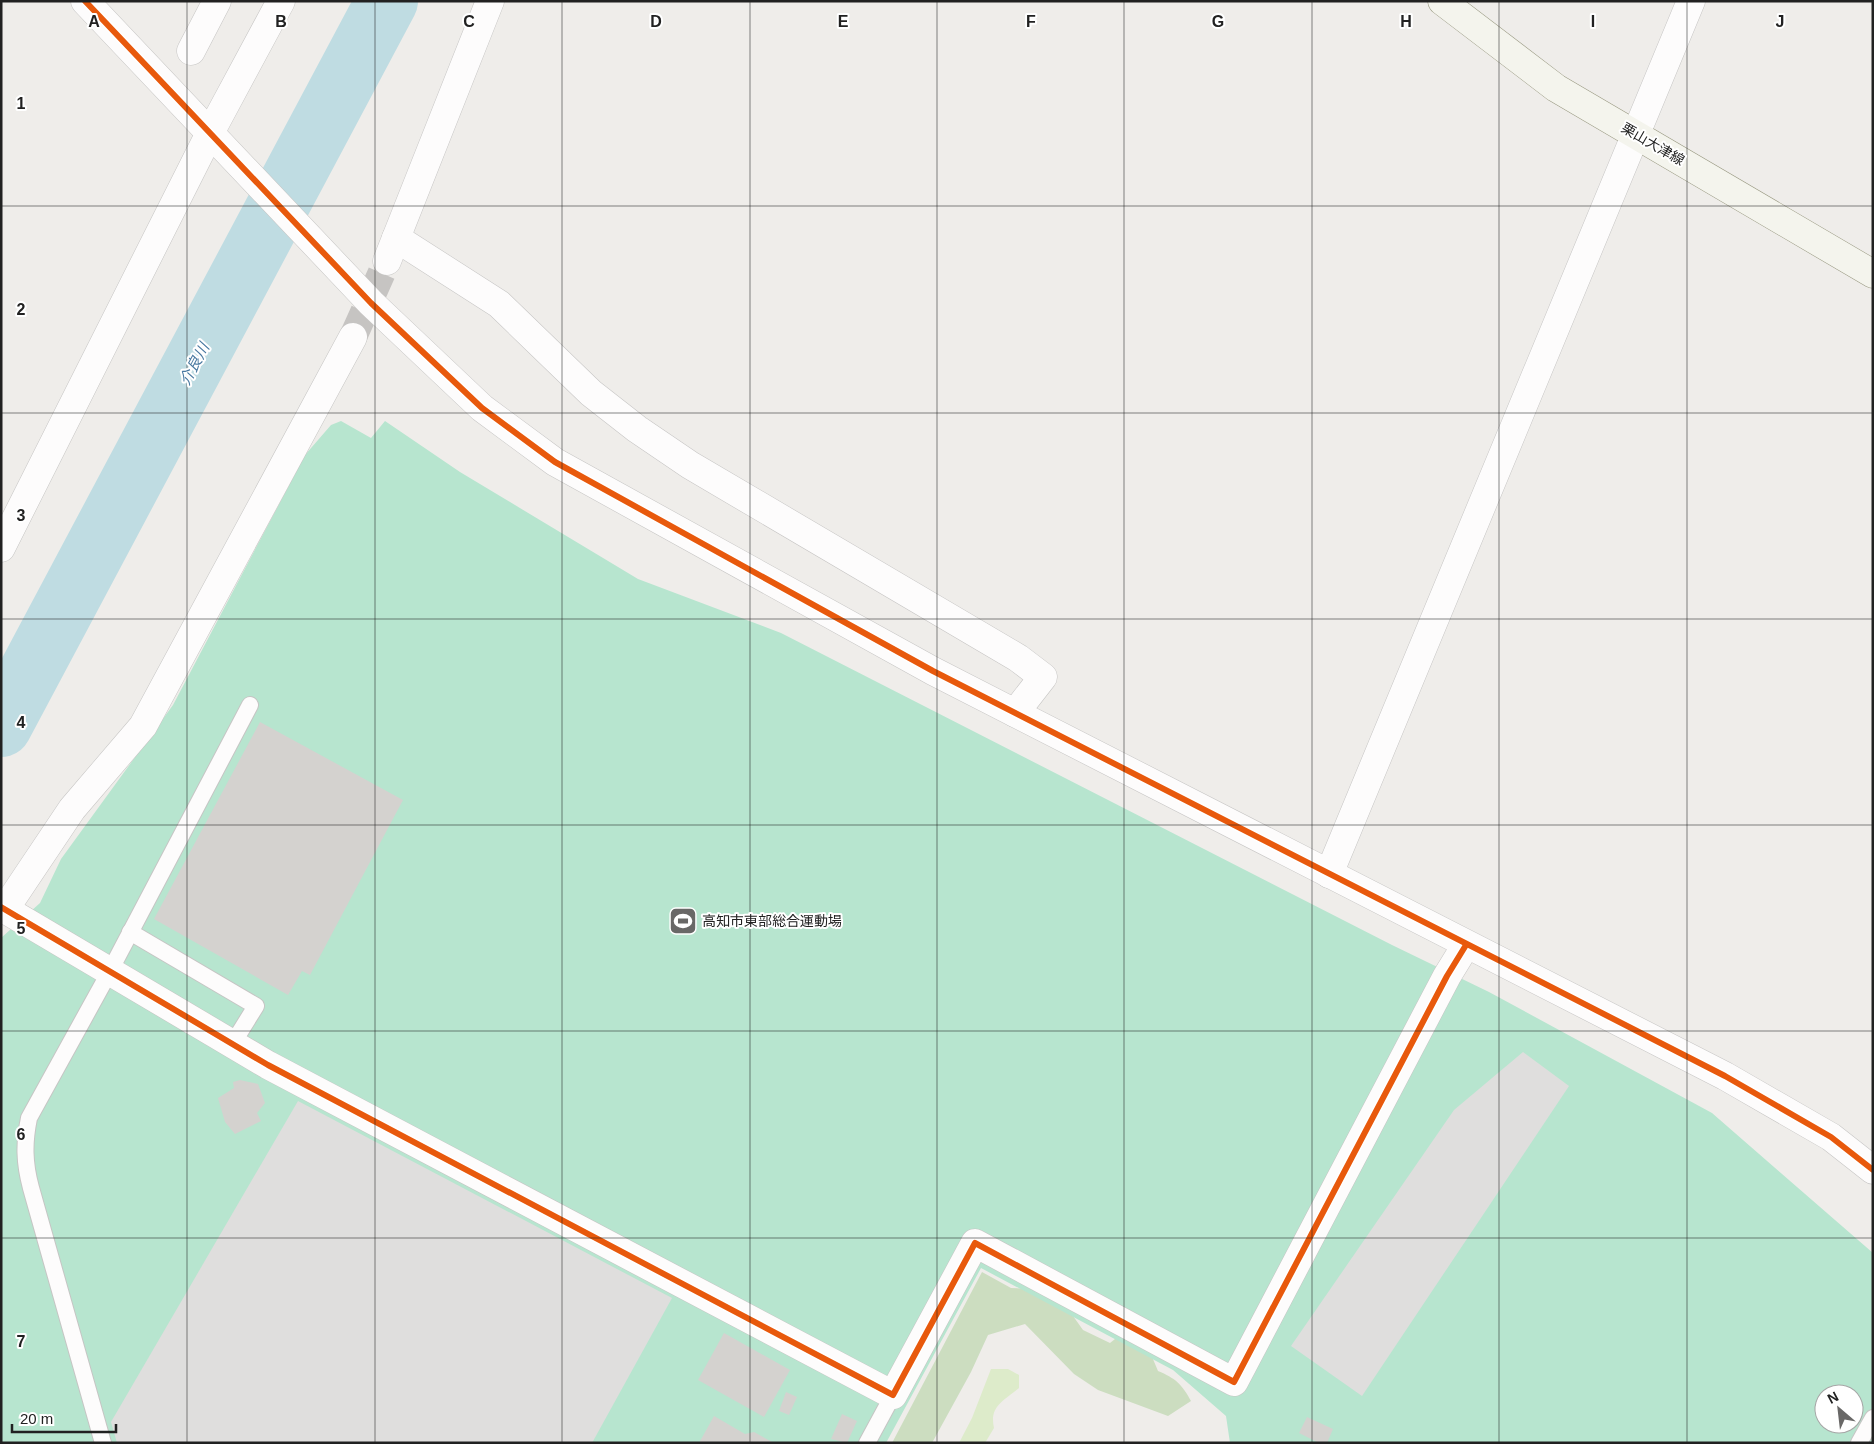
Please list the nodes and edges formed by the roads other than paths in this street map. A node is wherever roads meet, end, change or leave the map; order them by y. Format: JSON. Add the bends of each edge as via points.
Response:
{"nodes":[{"id":1,"x":85,"y":1,"type":"edge"},
{"id":2,"x":217,"y":1,"type":"edge"},
{"id":3,"x":281,"y":1,"type":"edge"},
{"id":4,"x":490,"y":1,"type":"edge"},
{"id":5,"x":1442,"y":1,"type":"edge"},
{"id":6,"x":1691,"y":1,"type":"edge"},
{"id":7,"x":190,"y":51,"type":"dead end"},
{"id":8,"x":1635,"y":134,"type":"junction"},
{"id":9,"x":214,"y":137,"type":"junction"},
{"id":10,"x":1873,"y":274,"type":"edge"},
{"id":11,"x":353,"y":337,"type":"tunnel mouth"},
{"id":12,"x":1,"y":548,"type":"edge"},
{"id":13,"x":250,"y":705,"type":"dead end"},
{"id":14,"x":1015,"y":713,"type":"junction"},
{"id":15,"x":1329,"y":874,"type":"junction"},
{"id":16,"x":2,"y":910,"type":"edge"},
{"id":17,"x":130,"y":932,"type":"junction"},
{"id":18,"x":1466,"y":945,"type":"junction"},
{"id":19,"x":110,"y":971,"type":"junction"},
{"id":20,"x":233,"y":1043,"type":"junction"},
{"id":21,"x":1873,"y":1170,"type":"edge"},
{"id":22,"x":893,"y":1395,"type":"junction"},
{"id":23,"x":1873,"y":1418,"type":"edge"},
{"id":24,"x":103,"y":1443,"type":"edge"},
{"id":25,"x":867,"y":1443,"type":"edge"},
{"id":26,"x":1859,"y":1443,"type":"edge"}],
"edges":[{"from":1,"to":9,"type":"street"},
{"from":2,"to":7,"type":"street"},
{"from":3,"to":9,"type":"street"},
{"from":4,"to":14,"type":"street","via":[[392,250],[499,304],[591,393],[690,465],[1018,658],[1043,678]]},
{"from":5,"to":8,"type":"main road","name":"栗山大津線","via":[[1556,88]]},
{"from":6,"to":8,"type":"street"},
{"from":8,"to":10,"type":"main road","name":"栗山大津線"},
{"from":8,"to":15,"type":"street"},
{"from":9,"to":12,"type":"street"},
{"from":9,"to":14,"type":"street","via":[[371,303],[482,408],[555,462],[932,671]]},
{"from":11,"to":16,"type":"street","via":[[143,726],[72,809]]},
{"from":13,"to":17,"type":"lane"},
{"from":14,"to":15,"type":"street"},
{"from":15,"to":18,"type":"street"},
{"from":16,"to":19,"type":"street"},
{"from":17,"to":19,"type":"lane"},
{"from":17,"to":20,"type":"lane","via":[[256,1006]]},
{"from":18,"to":21,"type":"street","via":[[1725,1076],[1831,1137]]},
{"from":18,"to":22,"type":"street","via":[[1234,1382],[975,1243]]},
{"from":19,"to":20,"type":"street"},
{"from":19,"to":24,"type":"lane","via":[[30,1118],[24,1162]]},
{"from":20,"to":22,"type":"street"},
{"from":22,"to":25,"type":"lane"},
{"from":23,"to":26,"type":"lane"}]}
